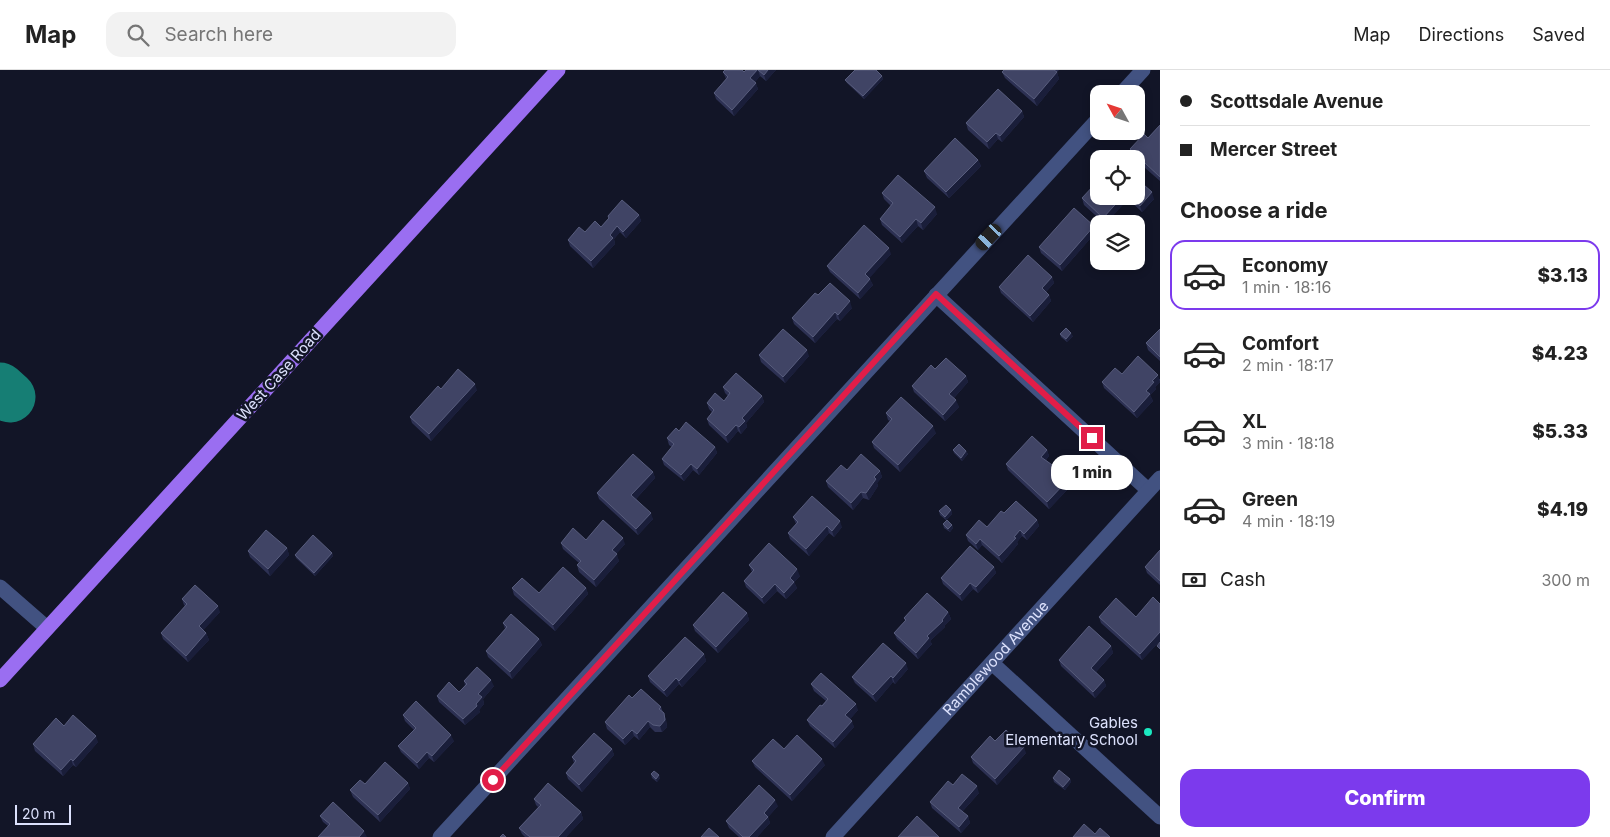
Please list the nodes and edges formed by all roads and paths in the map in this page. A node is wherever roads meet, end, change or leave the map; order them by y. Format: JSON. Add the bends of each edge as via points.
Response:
{"nodes":[{"id":1,"x":558,"y":70,"type":"edge"},
{"id":2,"x":1143,"y":70,"type":"edge"},
{"id":3,"x":1129,"y":85,"type":"edge"},
{"id":4,"x":1090,"y":128,"type":"edge"},
{"id":5,"x":936,"y":294,"type":"junction"},
{"id":6,"x":1160,"y":478,"type":"edge"},
{"id":7,"x":1148,"y":490,"type":"junction"},
{"id":8,"x":0,"y":587,"type":"edge"},
{"id":9,"x":47,"y":628,"type":"junction"},
{"id":10,"x":992,"y":663,"type":"junction"},
{"id":11,"x":0,"y":680,"type":"edge"},
{"id":12,"x":1160,"y":817,"type":"edge"},
{"id":13,"x":440,"y":837,"type":"edge"},
{"id":14,"x":833,"y":837,"type":"edge"}],
"edges":[{"from":1,"to":9,"type":"main road","name":"West Case Road"},
{"from":2,"to":3,"type":"street"},
{"from":4,"to":5,"type":"street"},
{"from":5,"to":7,"type":"street"},
{"from":5,"to":13,"type":"street"},
{"from":6,"to":7,"type":"street","name":"Ramblewood Avenue"},
{"from":7,"to":10,"type":"street","name":"Ramblewood Avenue"},
{"from":8,"to":9,"type":"street"},
{"from":9,"to":11,"type":"main road","name":"West Case Road"},
{"from":10,"to":12,"type":"street"},
{"from":10,"to":14,"type":"street","name":"Ramblewood Avenue"}]}
